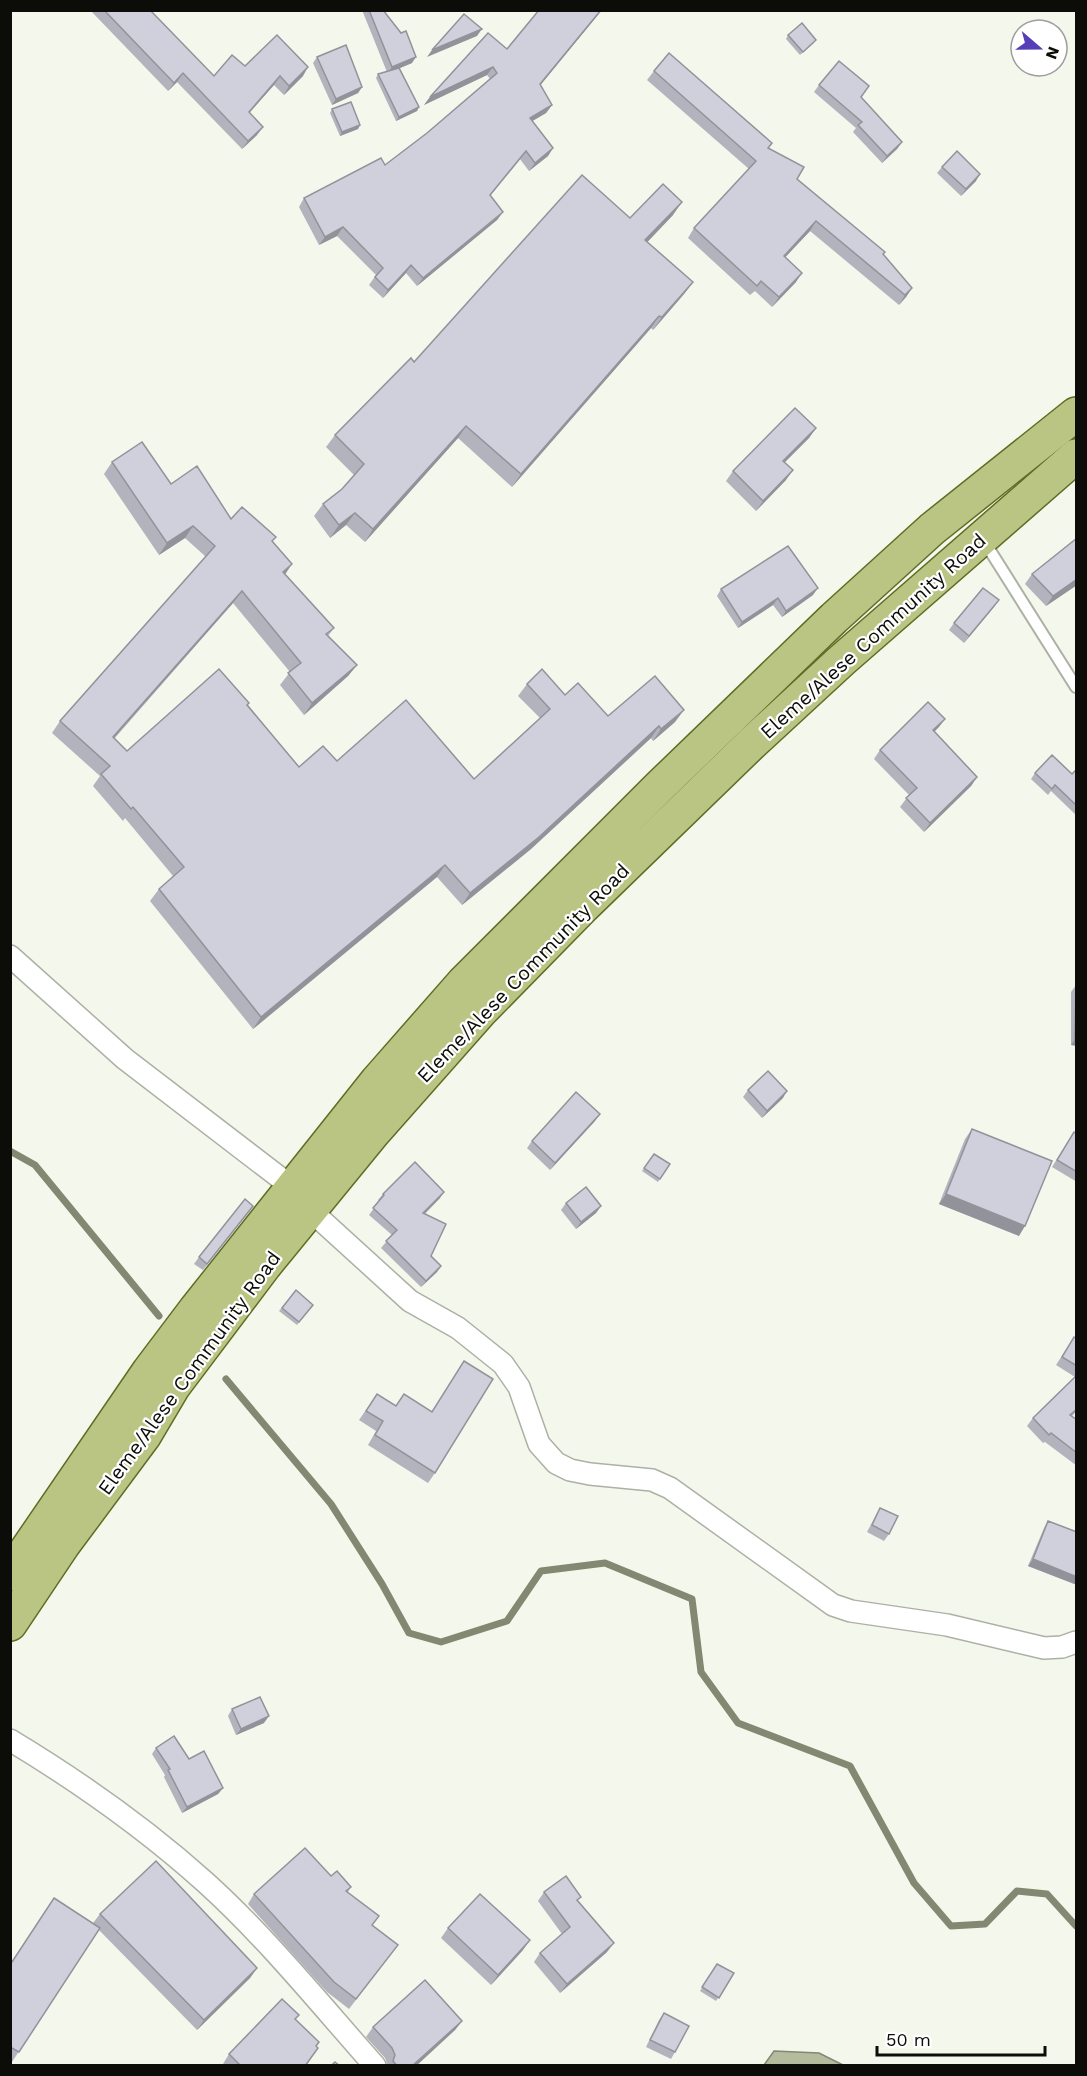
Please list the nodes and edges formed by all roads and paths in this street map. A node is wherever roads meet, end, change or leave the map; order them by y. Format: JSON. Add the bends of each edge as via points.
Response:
{"nodes":[{"id":1,"x":1077,"y":414,"type":"edge"},
{"id":2,"x":1077,"y":456,"type":"edge"},
{"id":3,"x":982,"y":538,"type":"junction"},
{"id":4,"x":1077,"y":687,"type":"edge"},
{"id":5,"x":10,"y":956,"type":"edge"},
{"id":6,"x":301,"y":1198,"type":"junction"},
{"id":7,"x":10,"y":1574,"type":"edge"},
{"id":8,"x":10,"y":1624,"type":"edge"},
{"id":9,"x":1077,"y":1642,"type":"edge"},
{"id":10,"x":10,"y":1740,"type":"edge"},
{"id":11,"x":375,"y":2066,"type":"edge"}],
"edges":[{"from":1,"to":6,"type":"main road","name":"Eleme/Alese Community Road","via":[[932,529],[834,618],[463,983],[377,1081]]},
{"from":2,"to":3,"type":"main road","name":"Eleme/Alese Community Road"},
{"from":3,"to":4,"type":"lane"},
{"from":3,"to":6,"type":"main road","name":"Eleme/Alese Community Road","via":[[841,661],[584,906]]},
{"from":5,"to":6,"type":"street","via":[[125,1059]]},
{"from":6,"to":7,"type":"main road","name":"Eleme/Alese Community Road","via":[[148,1371]]},
{"from":6,"to":8,"type":"main road","name":"Eleme/Alese Community Road","via":[[265,1265],[173,1387],[144,1436]]},
{"from":6,"to":9,"type":"street","via":[[410,1301],[458,1328],[503,1364],[519,1387],[539,1444],[556,1463],[590,1474],[652,1480],[670,1488],[810,1590],[842,1608],[946,1625],[1044,1647]]},
{"from":10,"to":11,"type":"street","via":[[160,1844],[206,1883],[274,1952]]}]}
